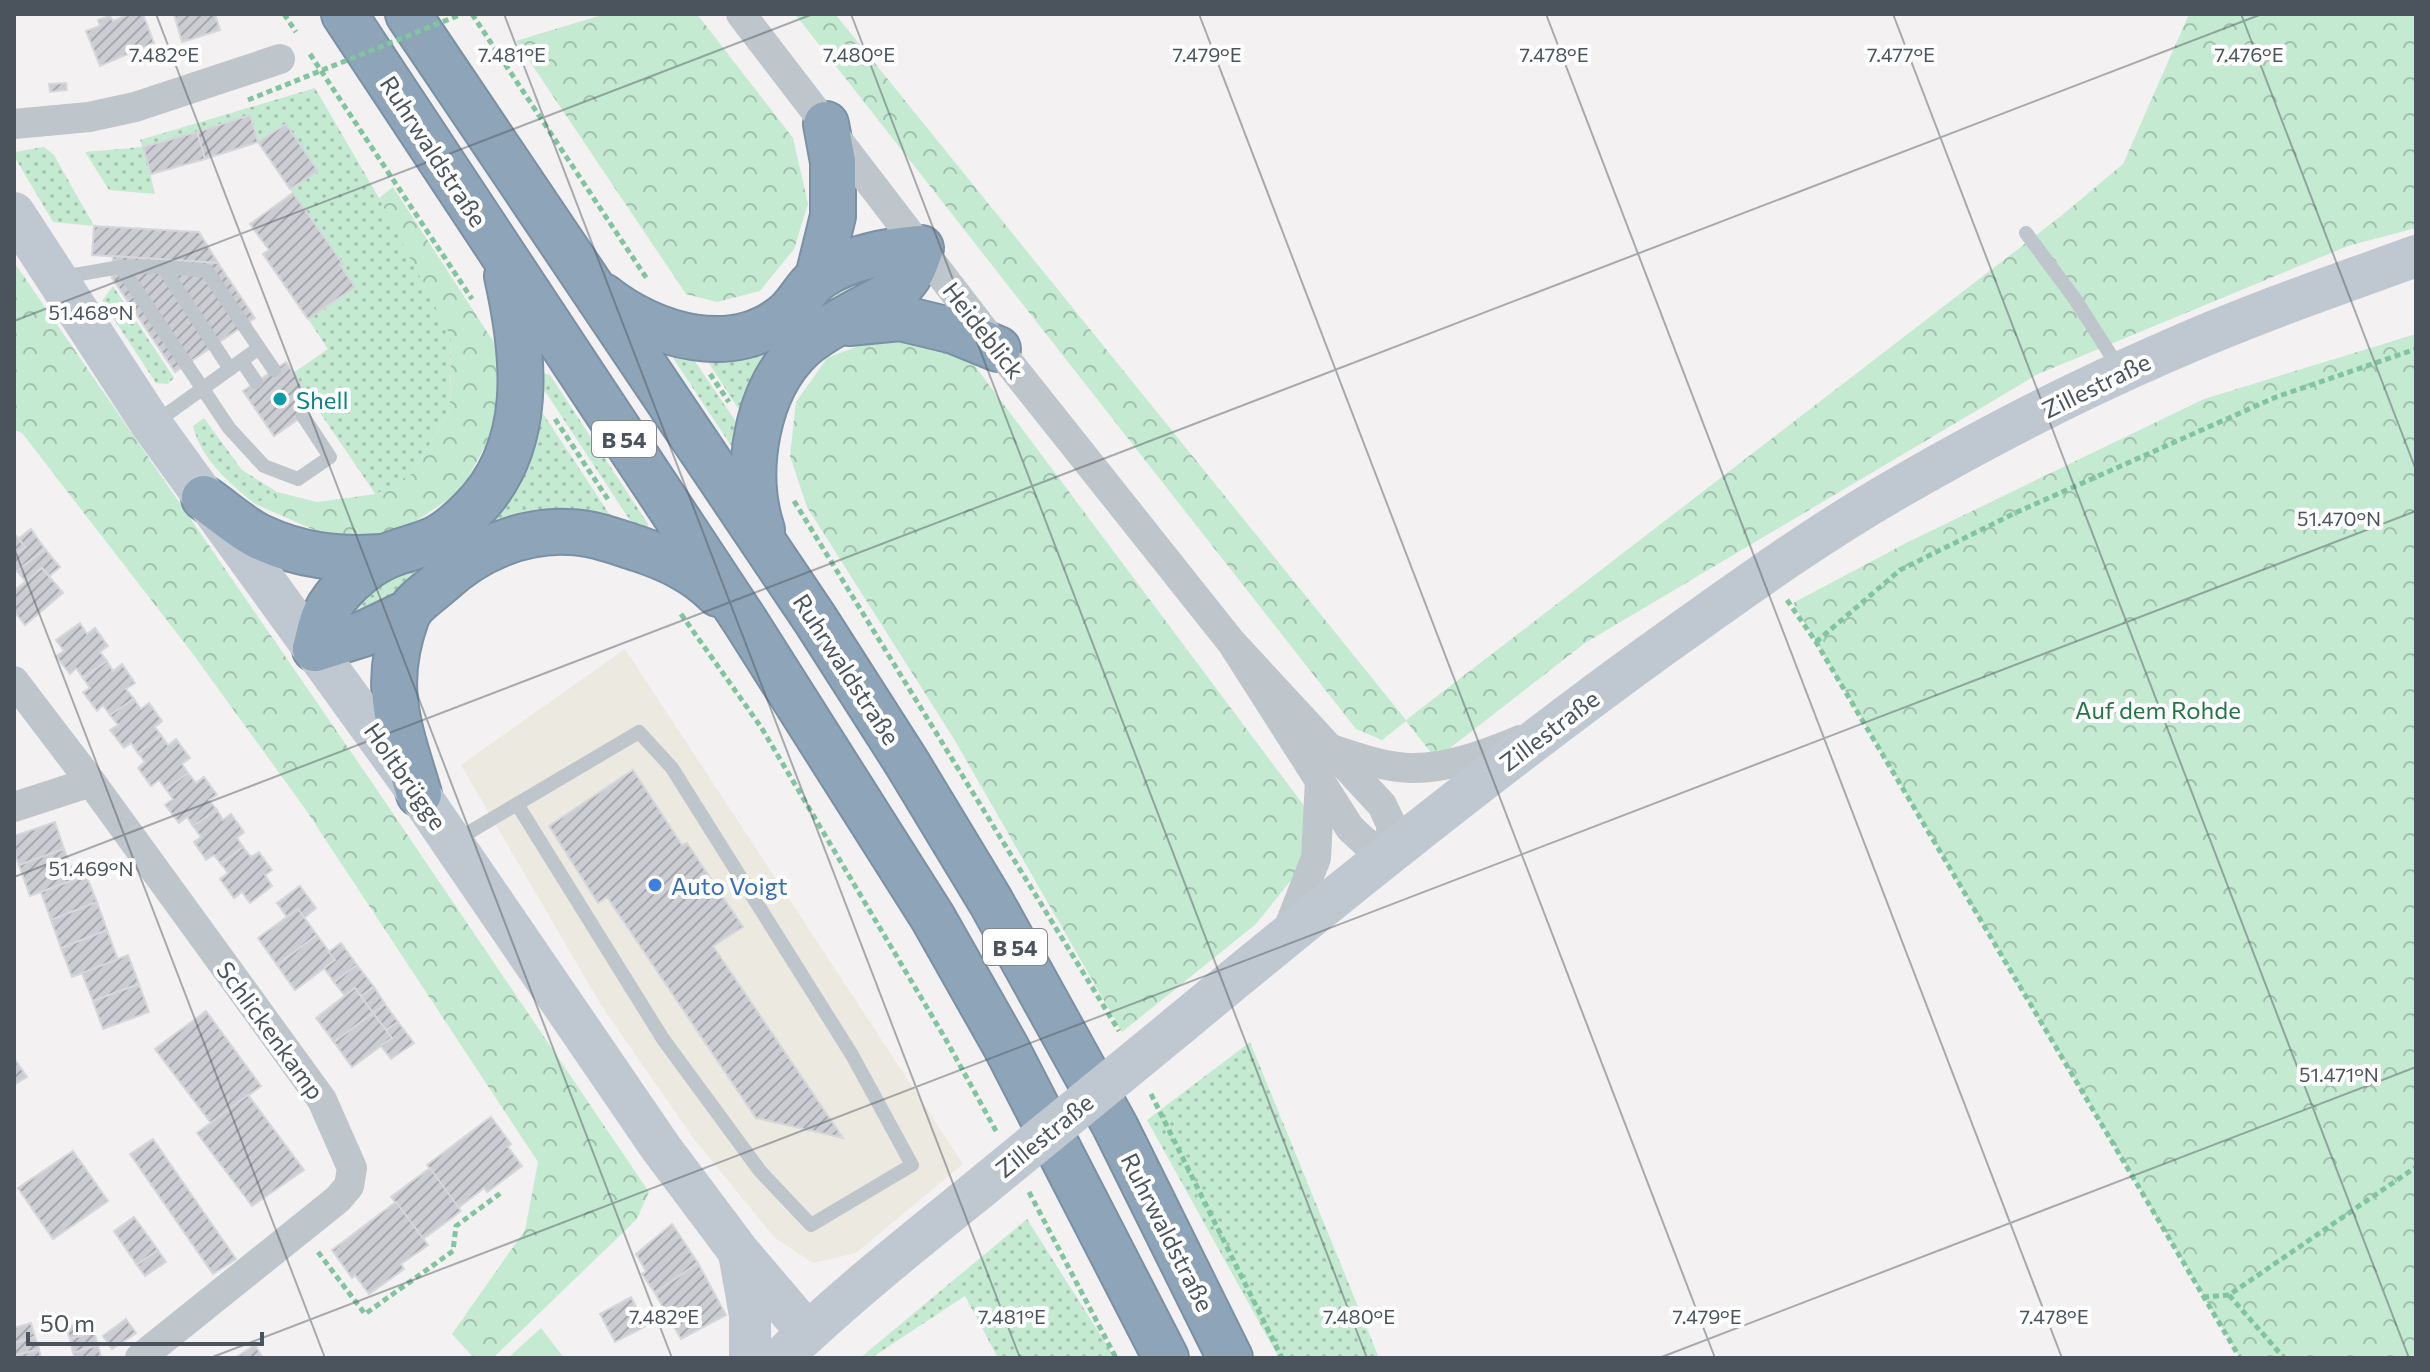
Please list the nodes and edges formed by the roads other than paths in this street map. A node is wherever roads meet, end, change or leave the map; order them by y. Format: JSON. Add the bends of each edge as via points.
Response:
{"nodes":[{"id":1,"x":344,"y":14,"type":"edge"},
{"id":2,"x":408,"y":14,"type":"edge"},
{"id":3,"x":741,"y":14,"type":"edge"},
{"id":4,"x":296,"y":50,"type":"road end"},
{"id":5,"x":14,"y":124,"type":"edge"},
{"id":6,"x":826,"y":124,"type":"junction"},
{"id":7,"x":14,"y":213,"type":"edge"},
{"id":8,"x":2026,"y":233,"type":"dead end"},
{"id":9,"x":921,"y":248,"type":"junction"},
{"id":10,"x":503,"y":256,"type":"junction"},
{"id":11,"x":2416,"y":256,"type":"edge"},
{"id":12,"x":121,"y":267,"type":"junction"},
{"id":13,"x":163,"y":267,"type":"junction"},
{"id":14,"x":54,"y":276,"type":"junction"},
{"id":15,"x":818,"y":277,"type":"junction"},
{"id":16,"x":588,"y":284,"type":"junction"},
{"id":17,"x":839,"y":324,"type":"junction"},
{"id":18,"x":259,"y":348,"type":"junction"},
{"id":19,"x":998,"y":349,"type":"junction"},
{"id":20,"x":236,"y":365,"type":"junction"},
{"id":21,"x":274,"y":370,"type":"dead end"},
{"id":22,"x":2122,"y":372,"type":"junction"},
{"id":23,"x":256,"y":382,"type":"dead end"},
{"id":24,"x":203,"y":389,"type":"junction"},
{"id":25,"x":303,"y":416,"type":"dead end"},
{"id":26,"x":152,"y":425,"type":"junction"},
{"id":27,"x":204,"y":498,"type":"junction"},
{"id":28,"x":383,"y":557,"type":"junction"},
{"id":29,"x":773,"y":558,"type":"junction"},
{"id":30,"x":409,"y":612,"type":"junction"},
{"id":31,"x":745,"y":621,"type":"junction"},
{"id":32,"x":1232,"y":643,"type":"junction"},
{"id":33,"x":315,"y":649,"type":"junction"},
{"id":34,"x":14,"y":681,"type":"edge"},
{"id":35,"x":1548,"y":729,"type":"junction"},
{"id":36,"x":1330,"y":748,"type":"junction"},
{"id":37,"x":1320,"y":781,"type":"junction"},
{"id":38,"x":91,"y":782,"type":"junction"},
{"id":39,"x":419,"y":794,"type":"junction"},
{"id":40,"x":517,"y":804,"type":"junction"},
{"id":41,"x":14,"y":807,"type":"edge"},
{"id":42,"x":454,"y":845,"type":"junction"},
{"id":43,"x":1392,"y":853,"type":"junction"},
{"id":44,"x":1284,"y":939,"type":"junction"},
{"id":45,"x":739,"y":1252,"type":"junction"},
{"id":46,"x":794,"y":1345,"type":"edge"},
{"id":47,"x":140,"y":1358,"type":"edge"},
{"id":48,"x":750,"y":1358,"type":"edge"},
{"id":49,"x":1166,"y":1358,"type":"edge"},
{"id":50,"x":1230,"y":1358,"type":"edge"}],
"edges":[{"from":1,"to":10,"type":"highway","name":"Ruhrwaldstraße","number":"B 54"},
{"from":2,"to":16,"type":"highway","name":"Ruhrwaldstraße","number":"B 54"},
{"from":3,"to":6,"type":"street","name":"Heideblick"},
{"from":4,"to":5,"type":"street","via":[[135,107]]},
{"from":6,"to":9,"type":"street","name":"Heideblick"},
{"from":6,"to":15,"type":"highway","via":[[833,162],[833,216]]},
{"from":7,"to":14,"type":"main road","name":"Holtbrügge"},
{"from":8,"to":22,"type":"lane"},
{"from":9,"to":15,"type":"highway","via":[[860,259]]},
{"from":9,"to":17,"type":"highway","via":[[905,282]]},
{"from":9,"to":19,"type":"street","name":"Heideblick"},
{"from":10,"to":28,"type":"highway","via":[[520,366],[522,400],[515,440],[485,498],[461,522],[434,540]]},
{"from":10,"to":31,"type":"highway","name":"Ruhrwaldstraße","number":"B 54"},
{"from":11,"to":22,"type":"main road","name":"Zillestraße","via":[[2277,306]]},
{"from":12,"to":13,"type":"lane"},
{"from":12,"to":14,"type":"lane"},
{"from":12,"to":24,"type":"lane"},
{"from":13,"to":18,"type":"lane","via":[[207,271]]},
{"from":13,"to":20,"type":"lane"},
{"from":14,"to":26,"type":"main road","name":"Holtbrügge"},
{"from":15,"to":16,"type":"highway","via":[[788,313],[763,329],[715,339],[684,336],[642,322]]},
{"from":16,"to":29,"type":"highway","name":"Ruhrwaldstraße","number":"B 54"},
{"from":17,"to":19,"type":"highway","via":[[900,318],[926,322]]},
{"from":17,"to":29,"type":"highway","via":[[803,347],[768,397],[754,474],[756,506]]},
{"from":18,"to":20,"type":"lane"},
{"from":18,"to":21,"type":"lane"},
{"from":19,"to":32,"type":"street","name":"Heideblick"},
{"from":20,"to":23,"type":"lane"},
{"from":20,"to":24,"type":"lane"},
{"from":22,"to":35,"type":"main road","name":"Zillestraße","via":[[1904,484],[1766,571]]},
{"from":24,"to":25,"type":"lane","via":[[264,466],[298,479],[330,457]]},
{"from":24,"to":26,"type":"lane"},
{"from":26,"to":27,"type":"main road","name":"Holtbrügge"},
{"from":27,"to":28,"type":"highway","via":[[258,536],[298,552],[328,558]]},
{"from":27,"to":33,"type":"main road","name":"Holtbrügge"},
{"from":28,"to":33,"type":"highway","via":[[346,587],[325,613]]},
{"from":29,"to":50,"type":"highway","name":"Ruhrwaldstraße","number":"B 54","via":[[991,902],[1115,1126]]},
{"from":30,"to":31,"type":"highway","via":[[481,552],[520,537],[570,532],[686,568]]},
{"from":30,"to":33,"type":"highway"},
{"from":30,"to":39,"type":"highway","via":[[393,675],[394,707]]},
{"from":31,"to":49,"type":"highway","name":"Ruhrwaldstraße","number":"B 54","via":[[933,918],[1006,1047]]},
{"from":32,"to":36,"type":"street","name":"Heideblick"},
{"from":32,"to":37,"type":"street","name":"Heideblick"},
{"from":33,"to":39,"type":"main road","name":"Holtbrügge"},
{"from":34,"to":38,"type":"street","name":"Schlickenkamp"},
{"from":35,"to":36,"type":"street","name":"Heideblick","via":[[1483,755],[1411,768]]},
{"from":35,"to":43,"type":"main road","name":"Zillestraße"},
{"from":36,"to":43,"type":"street","name":"Heideblick","via":[[1382,805],[1391,824]]},
{"from":37,"to":43,"type":"street","name":"Heideblick","via":[[1350,828],[1366,843]]},
{"from":37,"to":44,"type":"street","via":[[1316,858]]},
{"from":38,"to":41,"type":"street"},
{"from":38,"to":47,"type":"street","name":"Schlickenkamp","via":[[322,1100],[352,1168],[343,1192]]},
{"from":39,"to":42,"type":"main road","name":"Holtbrügge"},
{"from":40,"to":40,"type":"lane","via":[[639,732],[681,781],[852,1055],[912,1165],[811,1225],[760,1171],[663,1039]]},
{"from":40,"to":42,"type":"lane"},
{"from":42,"to":45,"type":"main road","name":"Holtbrügge","via":[[661,1148]]},
{"from":43,"to":44,"type":"main road","name":"Zillestraße"},
{"from":44,"to":46,"type":"main road","name":"Zillestraße","bridge":true},
{"from":45,"to":46,"type":"main road","name":"Holtbrügge"},
{"from":45,"to":48,"type":"main road","via":[[750,1315]]}]}
